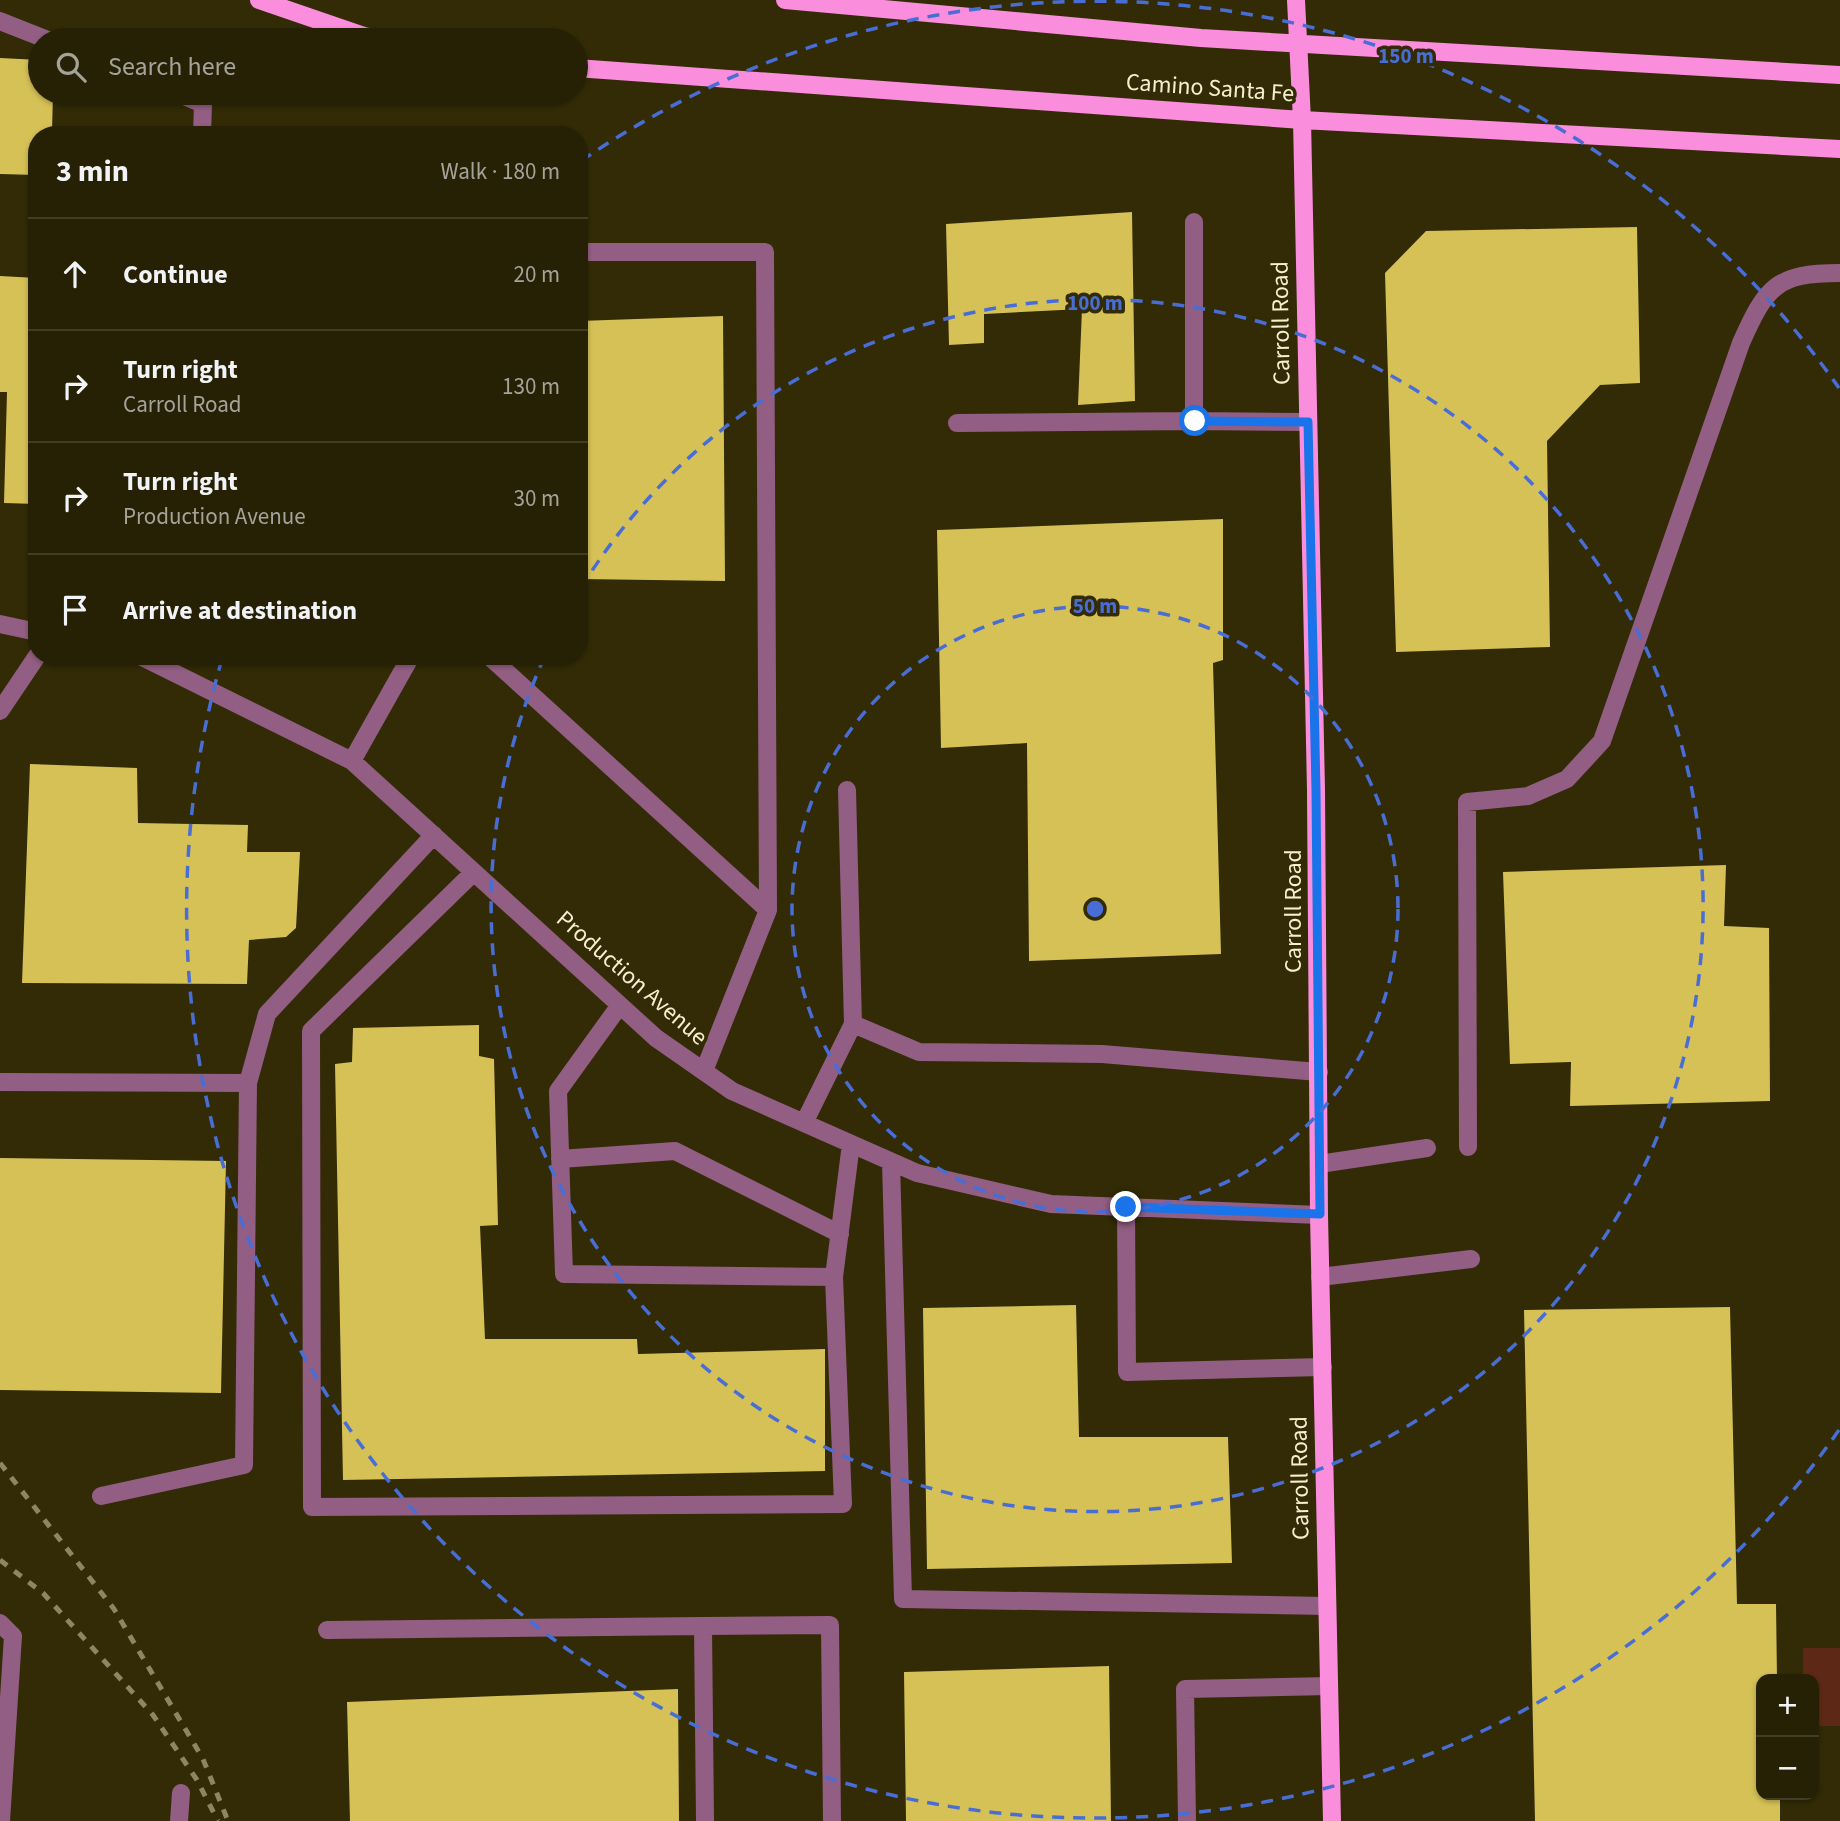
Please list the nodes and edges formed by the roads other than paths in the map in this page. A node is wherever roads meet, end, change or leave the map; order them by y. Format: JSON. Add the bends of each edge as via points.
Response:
{"nodes":[{"id":1,"x":259,"y":0,"type":"edge"},
{"id":2,"x":785,"y":0,"type":"edge"},
{"id":3,"x":1296,"y":0,"type":"edge"},
{"id":4,"x":0,"y":21,"type":"edge"},
{"id":5,"x":341,"y":28,"type":"edge"},
{"id":6,"x":28,"y":32,"type":"edge"},
{"id":7,"x":1296,"y":42,"type":"junction"},
{"id":8,"x":588,"y":69,"type":"edge"},
{"id":9,"x":1840,"y":75,"type":"edge"},
{"id":10,"x":203,"y":105,"type":"edge"},
{"id":11,"x":1302,"y":120,"type":"junction"},
{"id":12,"x":202,"y":126,"type":"edge"},
{"id":13,"x":1840,"y":149,"type":"edge"},
{"id":14,"x":1194,"y":222,"type":"dead end"},
{"id":15,"x":588,"y":251,"type":"edge"},
{"id":16,"x":1840,"y":273,"type":"edge"},
{"id":17,"x":1195,"y":421,"type":"junction"},
{"id":18,"x":1308,"y":422,"type":"junction"},
{"id":19,"x":957,"y":423,"type":"dead end"},
{"id":20,"x":0,"y":624,"type":"edge"},
{"id":21,"x":28,"y":630,"type":"edge"},
{"id":22,"x":31,"y":665,"type":"edge"},
{"id":23,"x":173,"y":665,"type":"edge"},
{"id":24,"x":406,"y":665,"type":"edge"},
{"id":25,"x":499,"y":665,"type":"edge"},
{"id":26,"x":0,"y":711,"type":"edge"},
{"id":27,"x":352,"y":761,"type":"junction"},
{"id":28,"x":848,"y":790,"type":"dead end"},
{"id":29,"x":434,"y":835,"type":"junction"},
{"id":30,"x":474,"y":872,"type":"junction"},
{"id":31,"x":768,"y":910,"type":"junction"},
{"id":32,"x":620,"y":1005,"type":"junction"},
{"id":33,"x":853,"y":1024,"type":"junction"},
{"id":34,"x":704,"y":1071,"type":"junction"},
{"id":35,"x":1319,"y":1072,"type":"junction"},
{"id":36,"x":0,"y":1082,"type":"edge"},
{"id":37,"x":248,"y":1083,"type":"junction"},
{"id":38,"x":804,"y":1123,"type":"junction"},
{"id":39,"x":851,"y":1144,"type":"junction"},
{"id":40,"x":1468,"y":1147,"type":"dead end"},
{"id":41,"x":1427,"y":1148,"type":"dead end"},
{"id":42,"x":560,"y":1158,"type":"junction"},
{"id":43,"x":891,"y":1162,"type":"junction"},
{"id":44,"x":1319,"y":1164,"type":"junction"},
{"id":45,"x":1126,"y":1207,"type":"junction"},
{"id":46,"x":1320,"y":1214,"type":"junction"},
{"id":47,"x":840,"y":1234,"type":"junction"},
{"id":48,"x":1471,"y":1259,"type":"dead end"},
{"id":49,"x":834,"y":1277,"type":"junction"},
{"id":50,"x":1320,"y":1277,"type":"junction"},
{"id":51,"x":1323,"y":1367,"type":"junction"},
{"id":52,"x":101,"y":1496,"type":"dead end"},
{"id":53,"x":1327,"y":1606,"type":"junction"},
{"id":54,"x":0,"y":1623,"type":"edge"},
{"id":55,"x":703,"y":1626,"type":"junction"},
{"id":56,"x":327,"y":1630,"type":"dead end"},
{"id":57,"x":1329,"y":1686,"type":"junction"},
{"id":58,"x":181,"y":1793,"type":"dead end"},
{"id":59,"x":1,"y":1821,"type":"edge"},
{"id":60,"x":179,"y":1821,"type":"edge"},
{"id":61,"x":705,"y":1821,"type":"edge"},
{"id":62,"x":832,"y":1821,"type":"edge"},
{"id":63,"x":1187,"y":1821,"type":"edge"},
{"id":64,"x":1332,"y":1821,"type":"edge"}],
"edges":[{"from":1,"to":5,"type":"main road"},
{"from":2,"to":7,"type":"main road","name":"Camino Santa Fe","via":[[1201,38]]},
{"from":3,"to":7,"type":"main road","name":"Carroll Road"},
{"from":4,"to":6,"type":"street"},
{"from":7,"to":9,"type":"main road","name":"Camino Santa Fe"},
{"from":7,"to":11,"type":"main road","name":"Carroll Road"},
{"from":8,"to":11,"type":"main road","name":"Camino Santa Fe"},
{"from":10,"to":12,"type":"street"},
{"from":11,"to":13,"type":"main road","name":"Camino Santa Fe"},
{"from":11,"to":18,"type":"main road","name":"Carroll Road"},
{"from":14,"to":17,"type":"street"},
{"from":15,"to":31,"type":"street","via":[[765,252]]},
{"from":16,"to":40,"type":"street","via":[[1807,273],[1776,285],[1756,308],[1602,741],[1567,779],[1528,796],[1467,802]]},
{"from":17,"to":18,"type":"street"},
{"from":17,"to":19,"type":"street"},
{"from":18,"to":35,"type":"main road","name":"Carroll Road"},
{"from":20,"to":21,"type":"street"},
{"from":22,"to":26,"type":"street"},
{"from":23,"to":27,"type":"street","name":"Production Avenue"},
{"from":24,"to":27,"type":"street"},
{"from":25,"to":31,"type":"street"},
{"from":27,"to":29,"type":"street","name":"Production Avenue"},
{"from":28,"to":33,"type":"street"},
{"from":29,"to":30,"type":"street","name":"Production Avenue"},
{"from":29,"to":37,"type":"street","via":[[267,1014]]},
{"from":30,"to":32,"type":"street","name":"Production Avenue"},
{"from":30,"to":49,"type":"street","via":[[311,1031],[312,1507],[843,1504]]},
{"from":31,"to":34,"type":"street"},
{"from":32,"to":34,"type":"street","name":"Production Avenue","via":[[656,1038]]},
{"from":32,"to":42,"type":"street","via":[[558,1091]]},
{"from":33,"to":35,"type":"street","via":[[919,1052],[1102,1055]]},
{"from":33,"to":38,"type":"street"},
{"from":34,"to":38,"type":"street","name":"Production Avenue","via":[[732,1091]]},
{"from":35,"to":44,"type":"main road","name":"Carroll Road"},
{"from":36,"to":37,"type":"street"},
{"from":37,"to":52,"type":"street","via":[[244,1465]]},
{"from":38,"to":39,"type":"street","name":"Production Avenue"},
{"from":39,"to":43,"type":"street","name":"Production Avenue"},
{"from":39,"to":47,"type":"street"},
{"from":41,"to":44,"type":"street"},
{"from":42,"to":47,"type":"street","via":[[676,1151]]},
{"from":42,"to":49,"type":"street","via":[[564,1274]]},
{"from":43,"to":45,"type":"street","name":"Production Avenue","via":[[917,1173],[1051,1204]]},
{"from":43,"to":53,"type":"street","via":[[903,1599]]},
{"from":44,"to":46,"type":"main road","name":"Carroll Road"},
{"from":45,"to":46,"type":"street","name":"Production Avenue"},
{"from":45,"to":51,"type":"street","via":[[1127,1372]]},
{"from":46,"to":50,"type":"main road","name":"Carroll Road"},
{"from":47,"to":49,"type":"street"},
{"from":48,"to":50,"type":"street"},
{"from":50,"to":51,"type":"main road","name":"Carroll Road"},
{"from":51,"to":53,"type":"main road","name":"Carroll Road"},
{"from":53,"to":57,"type":"main road","name":"Carroll Road"},
{"from":54,"to":59,"type":"street","via":[[13,1636]]},
{"from":55,"to":56,"type":"street"},
{"from":55,"to":61,"type":"street"},
{"from":55,"to":62,"type":"street","via":[[830,1625]]},
{"from":57,"to":63,"type":"street","via":[[1185,1689]]},
{"from":57,"to":64,"type":"main road","name":"Carroll Road"},
{"from":58,"to":60,"type":"street"}]}
